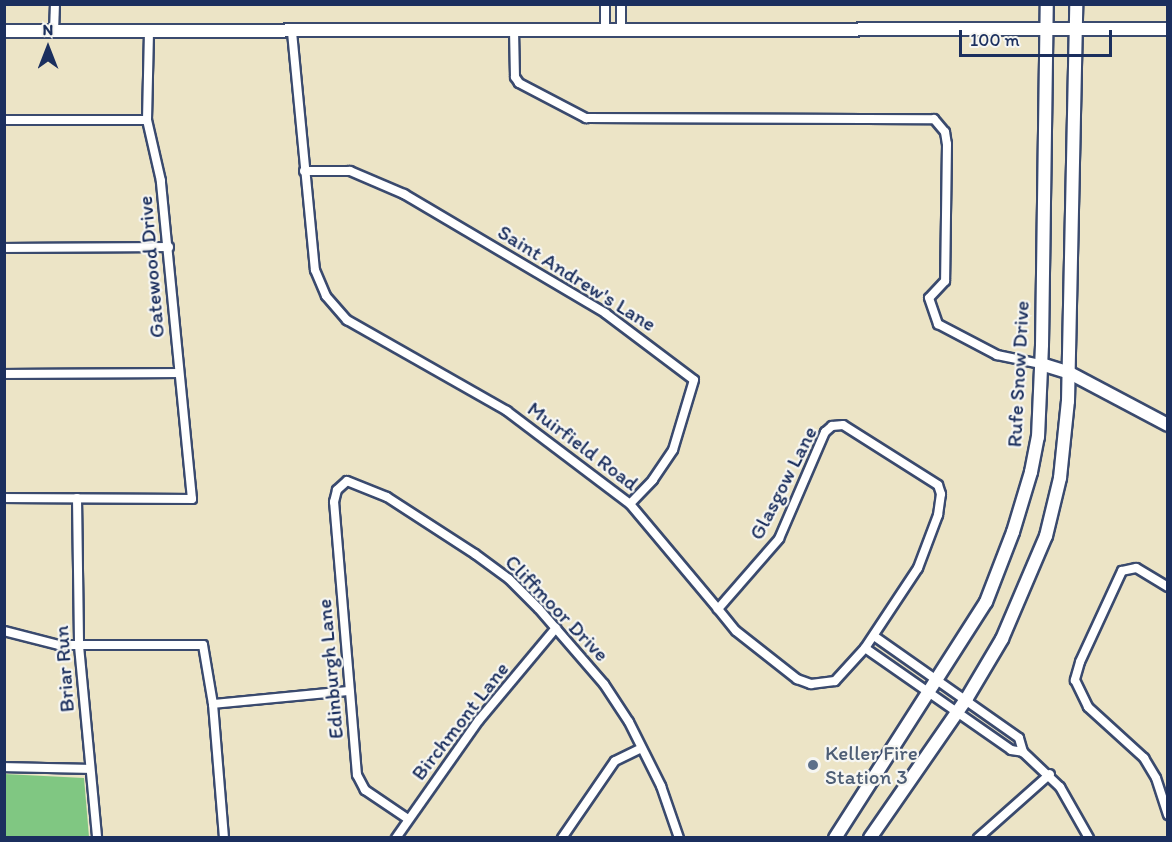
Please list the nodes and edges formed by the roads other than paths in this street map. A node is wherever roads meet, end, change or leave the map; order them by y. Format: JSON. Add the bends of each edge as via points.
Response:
{"nodes":[{"id":1,"x":54,"y":4,"type":"edge"},
{"id":2,"x":605,"y":4,"type":"edge"},
{"id":3,"x":621,"y":4,"type":"edge"},
{"id":4,"x":1047,"y":4,"type":"edge"},
{"id":5,"x":1076,"y":4,"type":"edge"},
{"id":6,"x":1047,"y":28,"type":"junction"},
{"id":7,"x":605,"y":29,"type":"junction"},
{"id":8,"x":621,"y":29,"type":"junction"},
{"id":9,"x":1075,"y":29,"type":"junction"},
{"id":10,"x":1167,"y":29,"type":"edge"},
{"id":11,"x":514,"y":30,"type":"junction"},
{"id":12,"x":4,"y":32,"type":"edge"},
{"id":13,"x":54,"y":32,"type":"junction"},
{"id":14,"x":292,"y":32,"type":"junction"},
{"id":15,"x":149,"y":33,"type":"junction"},
{"id":16,"x":4,"y":120,"type":"edge"},
{"id":17,"x":147,"y":120,"type":"junction"},
{"id":18,"x":304,"y":171,"type":"junction"},
{"id":19,"x":169,"y":247,"type":"junction"},
{"id":20,"x":4,"y":248,"type":"edge"},
{"id":21,"x":1041,"y":364,"type":"junction"},
{"id":22,"x":1068,"y":372,"type":"junction"},
{"id":23,"x":179,"y":373,"type":"junction"},
{"id":24,"x":4,"y":374,"type":"edge"},
{"id":25,"x":1167,"y":425,"type":"edge"},
{"id":26,"x":337,"y":490,"type":"joint"},
{"id":27,"x":4,"y":498,"type":"edge"},
{"id":28,"x":77,"y":498,"type":"junction"},
{"id":29,"x":630,"y":504,"type":"junction"},
{"id":30,"x":941,"y":504,"type":"joint"},
{"id":31,"x":1167,"y":586,"type":"edge"},
{"id":32,"x":718,"y":609,"type":"junction"},
{"id":33,"x":556,"y":628,"type":"junction"},
{"id":34,"x":4,"y":631,"type":"edge"},
{"id":35,"x":874,"y":636,"type":"junction"},
{"id":36,"x":79,"y":646,"type":"junction"},
{"id":37,"x":865,"y":648,"type":"junction"},
{"id":38,"x":937,"y":678,"type":"junction"},
{"id":39,"x":349,"y":691,"type":"junction"},
{"id":40,"x":929,"y":691,"type":"junction"},
{"id":41,"x":967,"y":698,"type":"junction"},
{"id":42,"x":213,"y":704,"type":"junction"},
{"id":43,"x":958,"y":711,"type":"junction"},
{"id":44,"x":640,"y":749,"type":"junction"},
{"id":45,"x":1023,"y":752,"type":"junction"},
{"id":46,"x":4,"y":767,"type":"edge"},
{"id":47,"x":90,"y":770,"type":"junction"},
{"id":48,"x":1050,"y":774,"type":"junction"},
{"id":49,"x":1167,"y":815,"type":"edge"},
{"id":50,"x":408,"y":819,"type":"junction"},
{"id":51,"x":98,"y":837,"type":"edge"},
{"id":52,"x":224,"y":837,"type":"edge"},
{"id":53,"x":396,"y":837,"type":"edge"},
{"id":54,"x":562,"y":837,"type":"edge"},
{"id":55,"x":679,"y":837,"type":"edge"},
{"id":56,"x":834,"y":837,"type":"edge"},
{"id":57,"x":870,"y":837,"type":"edge"},
{"id":58,"x":978,"y":837,"type":"edge"},
{"id":59,"x":1089,"y":837,"type":"edge"}],
"edges":[{"from":1,"to":13,"type":"street"},
{"from":2,"to":7,"type":"street"},
{"from":3,"to":8,"type":"street"},
{"from":4,"to":6,"type":"main road","name":"Rufe Snow Drive"},
{"from":5,"to":9,"type":"main road"},
{"from":6,"to":8,"type":"main road"},
{"from":6,"to":9,"type":"main road"},
{"from":6,"to":21,"type":"main road","name":"Rufe Snow Drive"},
{"from":7,"to":8,"type":"main road"},
{"from":7,"to":11,"type":"main road"},
{"from":9,"to":10,"type":"main road"},
{"from":9,"to":22,"type":"main road"},
{"from":11,"to":14,"type":"main road"},
{"from":11,"to":21,"type":"street","via":[[515,77],[519,83],[586,118],[934,119],[945,132],[947,144],[945,281],[929,298],[939,324],[997,356]]},
{"from":12,"to":13,"type":"main road"},
{"from":13,"to":15,"type":"main road"},
{"from":14,"to":15,"type":"main road"},
{"from":14,"to":18,"type":"street","name":"Muirfield Road"},
{"from":15,"to":17,"type":"street","name":"Gatewood Drive"},
{"from":16,"to":17,"type":"street"},
{"from":17,"to":19,"type":"street","name":"Gatewood Drive","via":[[161,182]]},
{"from":18,"to":29,"type":"street","name":"Muirfield Road","via":[[315,270],[326,296],[347,320],[507,411],[567,452]]},
{"from":18,"to":29,"type":"street","name":"Saint Andrew's Lane","via":[[350,171],[404,194],[605,312],[694,380],[673,450],[653,480]]},
{"from":19,"to":20,"type":"street"},
{"from":19,"to":23,"type":"street","name":"Gatewood Drive"},
{"from":21,"to":22,"type":"main road"},
{"from":21,"to":38,"type":"main road","name":"Rufe Snow Drive","via":[[1038,437],[1013,532],[986,602]]},
{"from":22,"to":25,"type":"main road"},
{"from":22,"to":41,"type":"main road","via":[[1065,445],[1046,536],[1011,620]]},
{"from":23,"to":24,"type":"street"},
{"from":23,"to":28,"type":"street","name":"Gatewood Drive","via":[[192,499]]},
{"from":26,"to":33,"type":"street","name":"Cliffmoor Drive","via":[[348,481],[387,497],[509,579]]},
{"from":26,"to":39,"type":"street","name":"Edinburgh Lane","via":[[334,502]]},
{"from":27,"to":28,"type":"street"},
{"from":28,"to":36,"type":"street","name":"Briar Run"},
{"from":29,"to":32,"type":"street","name":"Muirfield Road"},
{"from":30,"to":32,"type":"street","name":"Glasgow Lane","via":[[941,494],[930,477],[843,425],[832,426],[825,432],[779,538]]},
{"from":30,"to":35,"type":"street","name":"Muirfield Road","via":[[918,568]]},
{"from":31,"to":49,"type":"street","via":[[1136,568],[1122,571],[1075,680],[1088,707],[1144,758],[1156,778]]},
{"from":32,"to":37,"type":"street","name":"Muirfield Road","via":[[736,631],[776,664],[811,684],[835,681]]},
{"from":33,"to":44,"type":"street","name":"Cliffmoor Drive","via":[[604,684],[629,722]]},
{"from":33,"to":50,"type":"street","name":"Birchmont Lane","via":[[479,720]]},
{"from":34,"to":36,"type":"street"},
{"from":35,"to":37,"type":"street","name":"Muirfield Road"},
{"from":35,"to":38,"type":"street"},
{"from":36,"to":42,"type":"street","via":[[203,645]]},
{"from":36,"to":47,"type":"street","name":"Briar Run"},
{"from":37,"to":40,"type":"street"},
{"from":38,"to":40,"type":"main road","name":"Rufe Snow Drive"},
{"from":38,"to":41,"type":"street"},
{"from":39,"to":42,"type":"street"},
{"from":39,"to":50,"type":"street","name":"Edinburgh Lane","via":[[360,784]]},
{"from":40,"to":43,"type":"street"},
{"from":40,"to":56,"type":"main road","name":"Rufe Snow Drive"},
{"from":41,"to":43,"type":"main road"},
{"from":41,"to":45,"type":"street","via":[[1018,738]]},
{"from":42,"to":52,"type":"street"},
{"from":43,"to":45,"type":"street","via":[[1011,750]]},
{"from":43,"to":57,"type":"main road"},
{"from":44,"to":54,"type":"street","via":[[615,761]]},
{"from":44,"to":55,"type":"street","name":"Cliffmoor Drive","via":[[661,786]]},
{"from":45,"to":48,"type":"street"},
{"from":46,"to":47,"type":"street"},
{"from":47,"to":51,"type":"street","name":"Briar Run"},
{"from":48,"to":58,"type":"street"},
{"from":48,"to":59,"type":"street"},
{"from":50,"to":53,"type":"street","name":"Birchmont Lane"}]}
